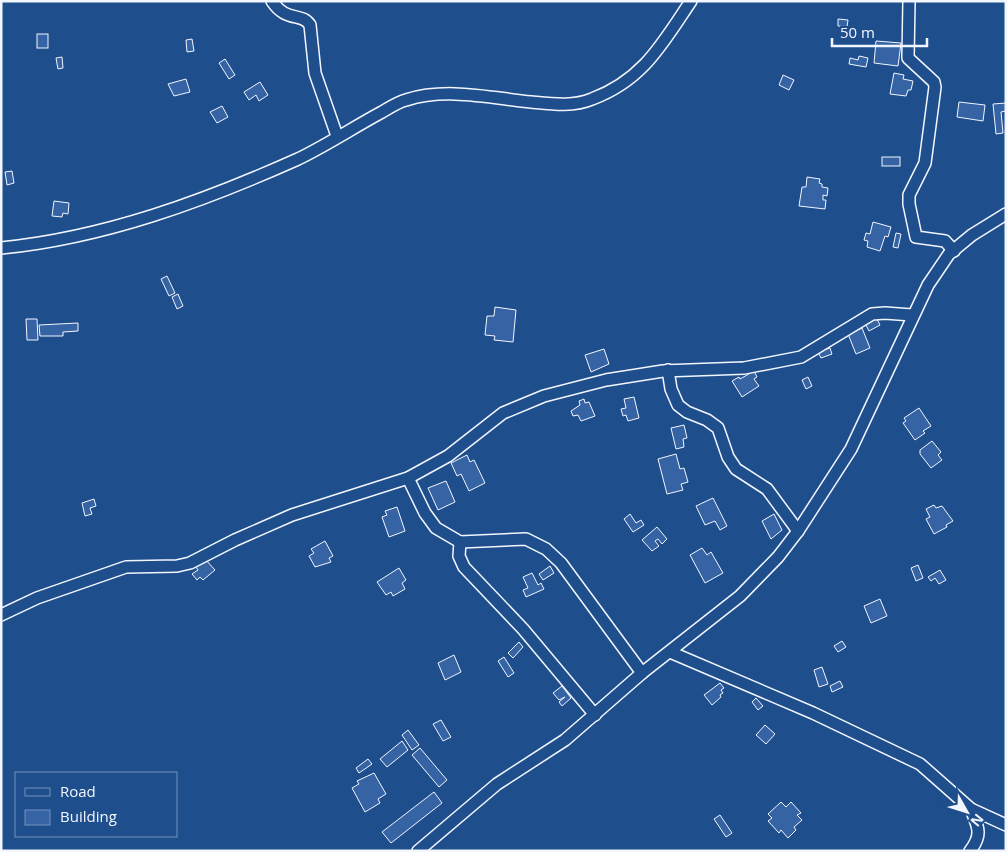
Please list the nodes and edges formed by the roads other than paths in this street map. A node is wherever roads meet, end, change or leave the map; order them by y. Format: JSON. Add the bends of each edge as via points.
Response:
{"nodes":[{"id":1,"x":272,"y":1,"type":"edge"},
{"id":2,"x":691,"y":1,"type":"edge"},
{"id":3,"x":909,"y":1,"type":"edge"},
{"id":4,"x":337,"y":136,"type":"junction"},
{"id":5,"x":1006,"y":214,"type":"edge"},
{"id":6,"x":1,"y":248,"type":"edge"},
{"id":7,"x":954,"y":251,"type":"junction"},
{"id":8,"x":912,"y":315,"type":"junction"},
{"id":9,"x":668,"y":370,"type":"junction"},
{"id":10,"x":408,"y":478,"type":"junction"},
{"id":11,"x":798,"y":531,"type":"junction"},
{"id":12,"x":460,"y":542,"type":"junction"},
{"id":13,"x":1,"y":615,"type":"edge"},
{"id":14,"x":670,"y":652,"type":"junction"},
{"id":15,"x":642,"y":672,"type":"junction"},
{"id":16,"x":595,"y":715,"type":"junction"},
{"id":17,"x":972,"y":809,"type":"junction"},
{"id":18,"x":1006,"y":825,"type":"edge"},
{"id":19,"x":418,"y":851,"type":"edge"},
{"id":20,"x":970,"y":851,"type":"edge"}],
"edges":[{"from":1,"to":4,"type":"street","via":[[284,15],[305,19],[310,24],[316,78]]},
{"from":2,"to":4,"type":"street","via":[[639,72],[590,100],[551,104],[430,94],[404,100]]},
{"from":3,"to":7,"type":"street","via":[[908,58],[934,82],[935,87],[924,163],[909,195],[909,204],[916,237],[945,241]]},
{"from":4,"to":6,"type":"street","via":[[300,158],[141,221]]},
{"from":5,"to":7,"type":"street","via":[[972,235]]},
{"from":7,"to":8,"type":"street","via":[[928,285]]},
{"from":8,"to":9,"type":"street","via":[[872,314],[801,357],[744,368]]},
{"from":8,"to":11,"type":"street","via":[[851,449]]},
{"from":9,"to":10,"type":"street","via":[[606,380],[536,399],[503,413],[448,456]]},
{"from":9,"to":11,"type":"street","via":[[678,405],[713,423],[721,432],[724,448],[736,469],[767,489]]},
{"from":10,"to":12,"type":"street","via":[[436,528]]},
{"from":10,"to":13,"type":"street","via":[[292,515],[190,563],[126,567],[37,598]]},
{"from":11,"to":14,"type":"street","via":[[746,590]]},
{"from":12,"to":15,"type":"street","via":[[526,539],[546,550],[561,563]]},
{"from":12,"to":16,"type":"street","via":[[459,556],[464,567],[523,629]]},
{"from":14,"to":15,"type":"street"},
{"from":14,"to":17,"type":"street","via":[[813,713],[920,764]]},
{"from":15,"to":16,"type":"street"},
{"from":16,"to":19,"type":"street","via":[[565,740],[497,784]]},
{"from":17,"to":18,"type":"street"},
{"from":17,"to":20,"type":"street","via":[[979,831]]}]}
